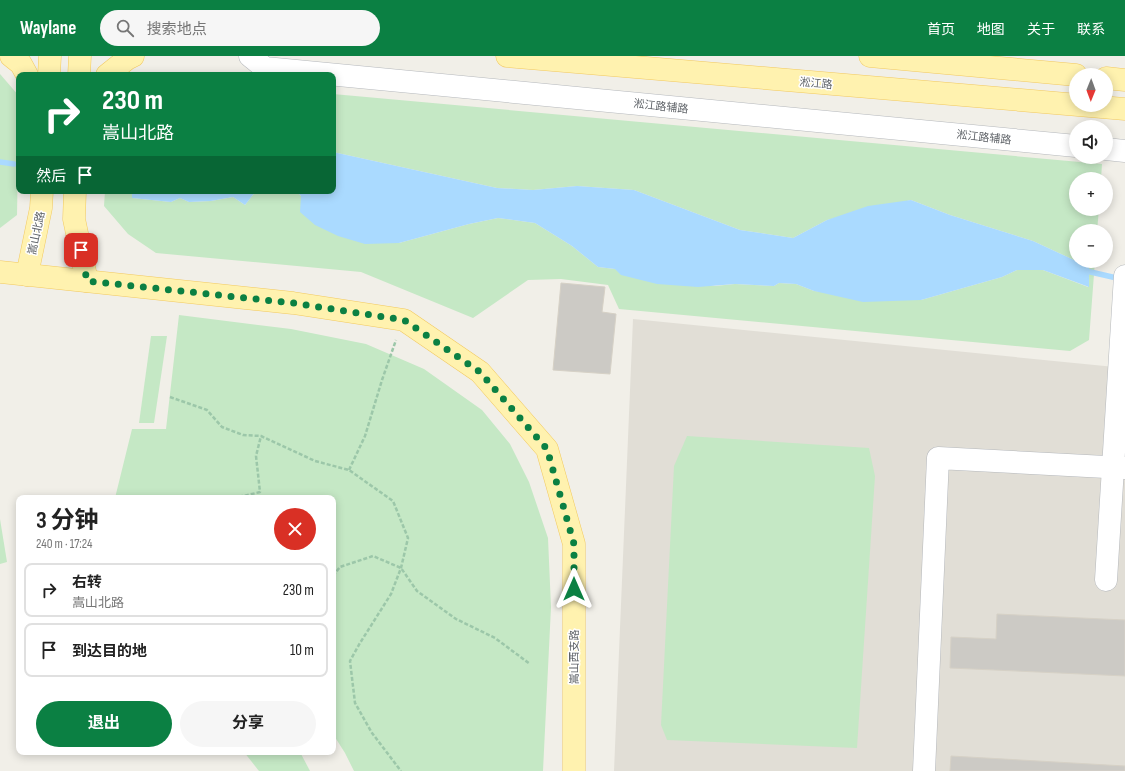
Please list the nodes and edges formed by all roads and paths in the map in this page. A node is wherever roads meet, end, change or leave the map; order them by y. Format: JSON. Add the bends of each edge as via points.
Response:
{"nodes":[{"id":1,"x":12,"y":56,"type":"edge"},
{"id":2,"x":50,"y":56,"type":"edge"},
{"id":3,"x":80,"y":56,"type":"edge"},
{"id":4,"x":133,"y":56,"type":"edge"},
{"id":5,"x":250,"y":56,"type":"edge"},
{"id":6,"x":507,"y":56,"type":"edge"},
{"id":7,"x":870,"y":56,"type":"edge"},
{"id":8,"x":25,"y":72,"type":"edge"},
{"id":9,"x":49,"y":72,"type":"edge"},
{"id":10,"x":80,"y":72,"type":"edge"},
{"id":11,"x":111,"y":72,"type":"edge"},
{"id":12,"x":308,"y":72,"type":"edge"},
{"id":13,"x":1069,"y":74,"type":"edge"},
{"id":14,"x":336,"y":75,"type":"edge"},
{"id":15,"x":1113,"y":79,"type":"edge"},
{"id":16,"x":1125,"y":80,"type":"edge"},
{"id":17,"x":1125,"y":109,"type":"edge"},
{"id":18,"x":1069,"y":145,"type":"edge"},
{"id":19,"x":1113,"y":150,"type":"edge"},
{"id":20,"x":1125,"y":151,"type":"edge"},
{"id":21,"x":42,"y":194,"type":"edge"},
{"id":22,"x":75,"y":194,"type":"edge"},
{"id":23,"x":0,"y":272,"type":"edge"},
{"id":24,"x":27,"y":275,"type":"junction"},
{"id":25,"x":1125,"y":276,"type":"edge"},
{"id":26,"x":87,"y":281,"type":"junction"},
{"id":27,"x":404,"y":320,"type":"junction"},
{"id":28,"x":170,"y":397,"type":"dead end"},
{"id":29,"x":261,"y":436,"type":"junction"},
{"id":30,"x":1119,"y":468,"type":"edge"},
{"id":31,"x":349,"y":470,"type":"junction"},
{"id":32,"x":248,"y":495,"type":"edge"},
{"id":33,"x":401,"y":568,"type":"junction"},
{"id":34,"x":336,"y":572,"type":"edge"},
{"id":35,"x":1106,"y":580,"type":"dead end"},
{"id":36,"x":530,"y":664,"type":"dead end"},
{"id":37,"x":401,"y":771,"type":"edge"},
{"id":38,"x":574,"y":771,"type":"edge"},
{"id":39,"x":924,"y":771,"type":"edge"}],
"edges":[{"from":1,"to":8,"type":"main road"},
{"from":2,"to":9,"type":"main road"},
{"from":3,"to":10,"type":"main road"},
{"from":4,"to":11,"type":"main road"},
{"from":5,"to":12,"type":"street","name":"淞江路辅路","via":[[266,68]]},
{"from":6,"to":17,"type":"main road","name":"淞江路"},
{"from":7,"to":13,"type":"main road"},
{"from":14,"to":18,"type":"street","name":"淞江路辅路"},
{"from":15,"to":16,"type":"main road"},
{"from":19,"to":20,"type":"street"},
{"from":21,"to":24,"type":"main road","name":"嵩山北路"},
{"from":22,"to":26,"type":"main road","via":[[74,219]]},
{"from":23,"to":24,"type":"main road","name":"嵩山西支路"},
{"from":24,"to":26,"type":"main road","name":"嵩山西支路"},
{"from":25,"to":30,"type":"street"},
{"from":26,"to":27,"type":"main road","name":"嵩山西支路","via":[[293,303]]},
{"from":27,"to":31,"type":"path","via":[[365,436]]},
{"from":27,"to":38,"type":"main road","name":"嵩山西支路","via":[[480,372],[547,449],[574,544]]},
{"from":28,"to":29,"type":"path","via":[[206,410],[222,426],[243,435]]},
{"from":29,"to":31,"type":"path","via":[[315,461]]},
{"from":29,"to":32,"type":"path","via":[[256,456],[260,492]]},
{"from":30,"to":35,"type":"street"},
{"from":30,"to":39,"type":"street","via":[[938,458]]},
{"from":31,"to":33,"type":"path","via":[[393,501],[408,538]]},
{"from":33,"to":34,"type":"path","via":[[373,556],[340,567]]},
{"from":33,"to":36,"type":"path","via":[[417,591],[456,619],[495,638]]},
{"from":33,"to":37,"type":"path","via":[[391,594],[350,661],[355,703],[372,733]]}]}
